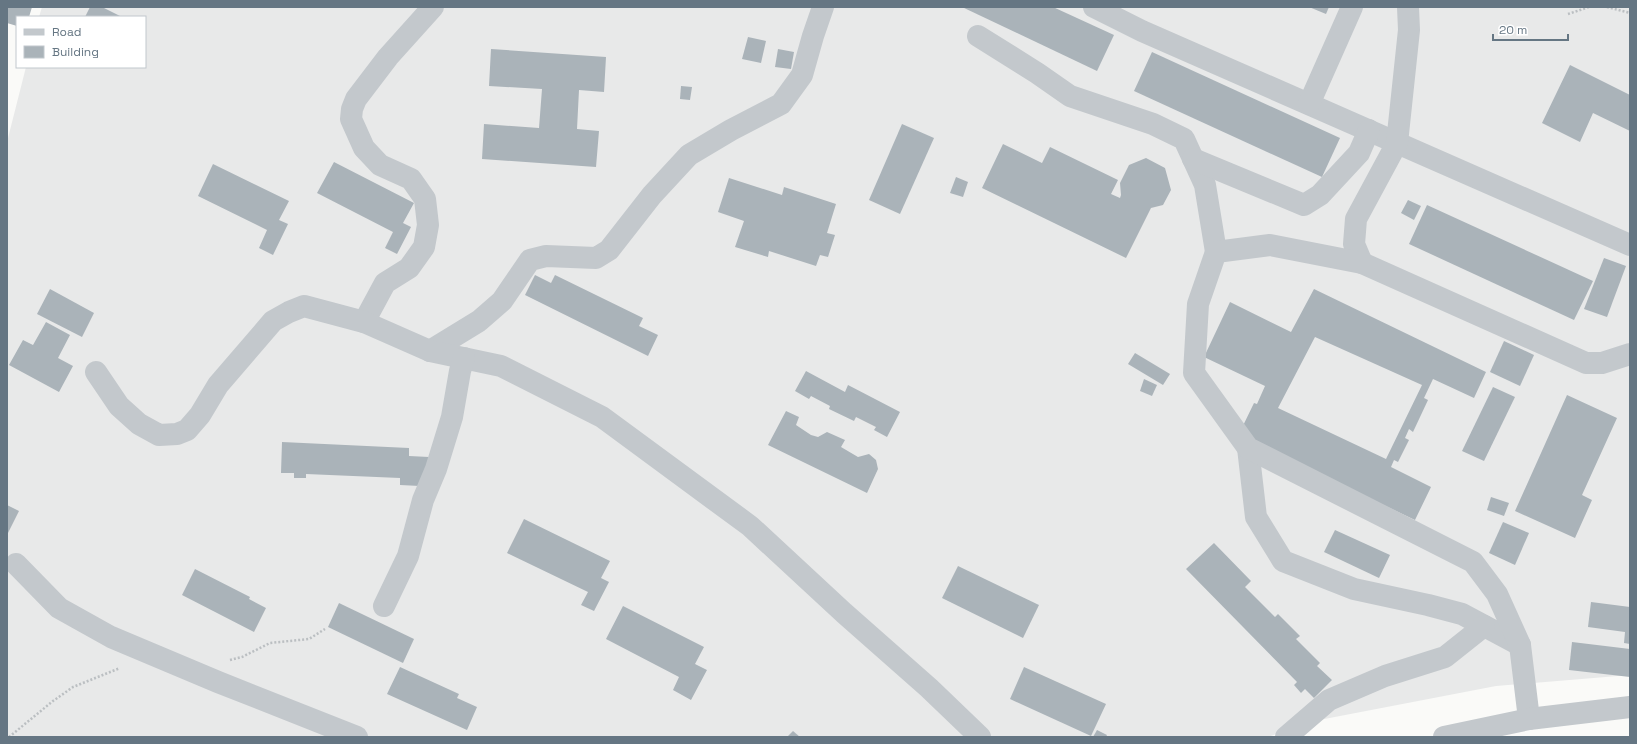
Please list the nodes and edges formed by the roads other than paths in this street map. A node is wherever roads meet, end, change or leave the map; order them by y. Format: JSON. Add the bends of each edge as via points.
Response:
{"nodes":[{"id":1,"x":432,"y":7,"type":"edge"},
{"id":2,"x":823,"y":7,"type":"edge"},
{"id":3,"x":1094,"y":7,"type":"edge"},
{"id":4,"x":1352,"y":7,"type":"edge"},
{"id":5,"x":1408,"y":7,"type":"edge"},
{"id":6,"x":978,"y":36,"type":"dead end"},
{"id":7,"x":1309,"y":104,"type":"junction"},
{"id":8,"x":1369,"y":130,"type":"junction"},
{"id":9,"x":1397,"y":143,"type":"junction"},
{"id":10,"x":1193,"y":159,"type":"junction"},
{"id":11,"x":1630,"y":245,"type":"edge"},
{"id":12,"x":1216,"y":252,"type":"junction"},
{"id":13,"x":1362,"y":262,"type":"junction"},
{"id":14,"x":364,"y":322,"type":"junction"},
{"id":15,"x":430,"y":351,"type":"junction"},
{"id":16,"x":1630,"y":354,"type":"edge"},
{"id":17,"x":464,"y":358,"type":"junction"},
{"id":18,"x":96,"y":372,"type":"dead end"},
{"id":19,"x":1248,"y":448,"type":"junction"},
{"id":20,"x":16,"y":564,"type":"dead end"},
{"id":21,"x":384,"y":606,"type":"dead end"},
{"id":22,"x":1484,"y":626,"type":"junction"},
{"id":23,"x":1520,"y":644,"type":"junction"},
{"id":24,"x":1630,"y":707,"type":"edge"},
{"id":25,"x":1529,"y":719,"type":"junction"},
{"id":26,"x":357,"y":737,"type":"edge"},
{"id":27,"x":980,"y":737,"type":"edge"},
{"id":28,"x":1286,"y":737,"type":"edge"},
{"id":29,"x":1444,"y":737,"type":"edge"}],
"edges":[{"from":1,"to":14,"type":"street","via":[[388,56],[356,99],[352,109],[351,119],[364,148],[380,165],[411,179],[425,199],[428,225],[424,247],[409,268],[385,283]]},
{"from":2,"to":15,"type":"street","via":[[802,75],[782,104],[689,155],[652,195],[609,250],[596,258],[546,256],[530,260],[502,301],[479,321]]},
{"from":3,"to":7,"type":"street","via":[[1142,31]]},
{"from":4,"to":7,"type":"street"},
{"from":5,"to":9,"type":"street","via":[[1409,30]]},
{"from":6,"to":10,"type":"street","via":[[1070,96],[1153,124],[1184,139]]},
{"from":7,"to":8,"type":"street"},
{"from":8,"to":9,"type":"street"},
{"from":8,"to":10,"type":"street","via":[[1360,153],[1320,195],[1304,205]]},
{"from":9,"to":11,"type":"street"},
{"from":9,"to":13,"type":"street","via":[[1356,219],[1354,244]]},
{"from":10,"to":12,"type":"street","via":[[1205,185]]},
{"from":12,"to":13,"type":"street","via":[[1270,245]]},
{"from":12,"to":19,"type":"street","via":[[1198,304],[1194,373]]},
{"from":13,"to":16,"type":"street","via":[[1586,363],[1602,363]]},
{"from":14,"to":15,"type":"street"},
{"from":14,"to":18,"type":"street","via":[[304,306],[288,312],[273,321],[218,385],[200,415],[187,430],[177,434],[159,435],[139,424],[119,406]]},
{"from":15,"to":17,"type":"street"},
{"from":17,"to":21,"type":"street","via":[[452,417],[408,556]]},
{"from":17,"to":27,"type":"street","via":[[501,366],[602,417],[750,526]]},
{"from":19,"to":22,"type":"street","via":[[1256,517],[1283,561],[1354,589],[1448,610],[1462,614]]},
{"from":19,"to":23,"type":"street","via":[[1473,562],[1497,594]]},
{"from":20,"to":26,"type":"street","via":[[59,608],[111,637]]},
{"from":22,"to":23,"type":"street"},
{"from":22,"to":28,"type":"street","via":[[1445,657],[1385,676],[1329,700]]},
{"from":23,"to":25,"type":"street"},
{"from":24,"to":25,"type":"street"},
{"from":25,"to":29,"type":"street"}]}
